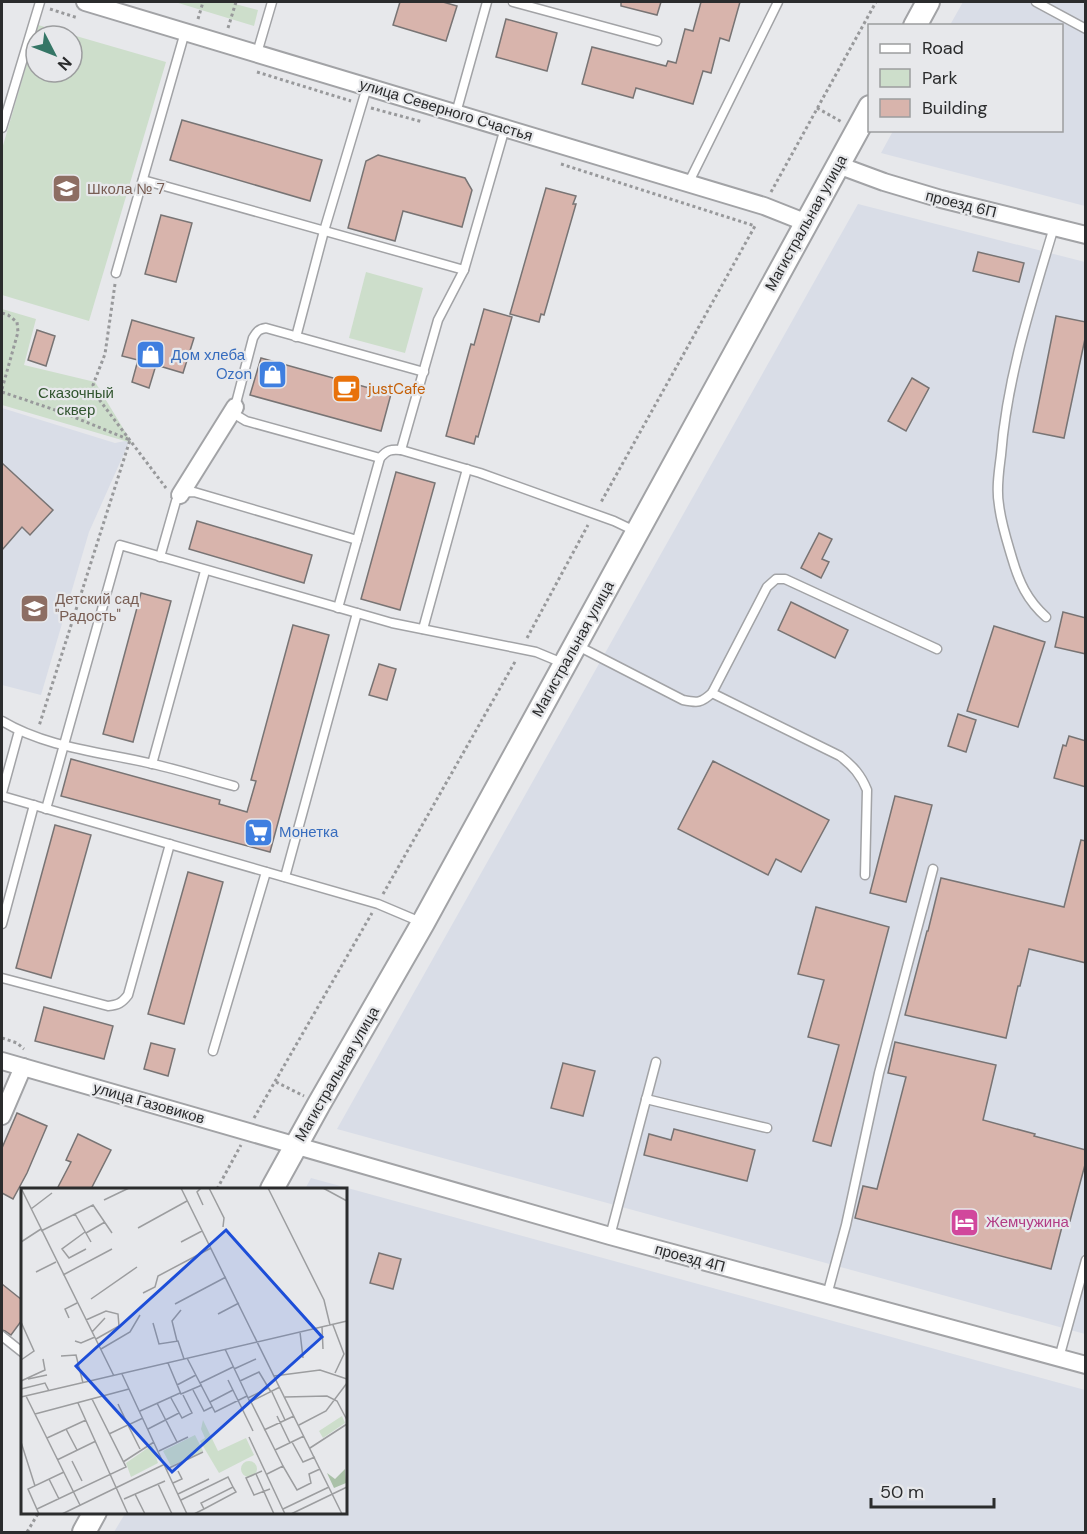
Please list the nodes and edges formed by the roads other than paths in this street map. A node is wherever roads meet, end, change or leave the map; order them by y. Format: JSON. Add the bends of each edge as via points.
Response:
{"nodes":[{"id":1,"x":40,"y":2,"type":"edge"},
{"id":2,"x":85,"y":2,"type":"edge"},
{"id":3,"x":272,"y":2,"type":"edge"},
{"id":4,"x":487,"y":2,"type":"edge"},
{"id":5,"x":513,"y":2,"type":"edge"},
{"id":6,"x":778,"y":2,"type":"edge"},
{"id":7,"x":928,"y":2,"type":"edge"},
{"id":8,"x":1036,"y":2,"type":"edge"},
{"id":9,"x":916,"y":24,"type":"edge"},
{"id":10,"x":1086,"y":29,"type":"edge"},
{"id":11,"x":185,"y":32,"type":"junction"},
{"id":12,"x":657,"y":41,"type":"dead end"},
{"id":13,"x":257,"y":53,"type":"junction"},
{"id":14,"x":368,"y":87,"type":"junction"},
{"id":15,"x":868,"y":111,"type":"edge"},
{"id":16,"x":456,"y":113,"type":"junction"},
{"id":17,"x":2,"y":128,"type":"edge"},
{"id":18,"x":505,"y":128,"type":"junction"},
{"id":19,"x":838,"y":165,"type":"junction"},
{"id":20,"x":143,"y":180,"type":"junction"},
{"id":21,"x":688,"y":183,"type":"junction"},
{"id":22,"x":807,"y":223,"type":"junction"},
{"id":23,"x":1054,"y":227,"type":"junction"},
{"id":24,"x":324,"y":231,"type":"junction"},
{"id":25,"x":1086,"y":235,"type":"edge"},
{"id":26,"x":464,"y":270,"type":"junction"},
{"id":27,"x":116,"y":273,"type":"road end"},
{"id":28,"x":296,"y":337,"type":"junction"},
{"id":29,"x":424,"y":372,"type":"junction"},
{"id":30,"x":234,"y":407,"type":"junction"},
{"id":31,"x":401,"y":450,"type":"junction"},
{"id":32,"x":380,"y":458,"type":"junction"},
{"id":33,"x":467,"y":469,"type":"junction"},
{"id":34,"x":178,"y":498,"type":"junction"},
{"id":35,"x":637,"y":532,"type":"junction"},
{"id":36,"x":357,"y":540,"type":"junction"},
{"id":37,"x":160,"y":557,"type":"junction"},
{"id":38,"x":205,"y":571,"type":"junction"},
{"id":39,"x":338,"y":608,"type":"junction"},
{"id":40,"x":357,"y":614,"type":"junction"},
{"id":41,"x":1046,"y":617,"type":"dead end"},
{"id":42,"x":423,"y":629,"type":"junction"},
{"id":43,"x":937,"y":649,"type":"dead end"},
{"id":44,"x":570,"y":654,"type":"junction"},
{"id":45,"x":712,"y":693,"type":"junction"},
{"id":46,"x":2,"y":721,"type":"edge"},
{"id":47,"x":19,"y":731,"type":"junction"},
{"id":48,"x":64,"y":745,"type":"junction"},
{"id":49,"x":152,"y":764,"type":"junction"},
{"id":50,"x":234,"y":786,"type":"dead end"},
{"id":51,"x":2,"y":794,"type":"edge"},
{"id":52,"x":34,"y":806,"type":"junction"},
{"id":53,"x":46,"y":809,"type":"junction"},
{"id":54,"x":170,"y":844,"type":"junction"},
{"id":55,"x":933,"y":869,"type":"dead end"},
{"id":56,"x":266,"y":872,"type":"junction"},
{"id":57,"x":864,"y":875,"type":"dead end"},
{"id":58,"x":285,"y":877,"type":"junction"},
{"id":59,"x":423,"y":923,"type":"junction"},
{"id":60,"x":2,"y":924,"type":"edge"},
{"id":61,"x":2,"y":978,"type":"edge"},
{"id":62,"x":213,"y":1051,"type":"dead end"},
{"id":63,"x":2,"y":1061,"type":"edge"},
{"id":64,"x":656,"y":1062,"type":"dead end"},
{"id":65,"x":23,"y":1067,"type":"junction"},
{"id":66,"x":646,"y":1099,"type":"junction"},
{"id":67,"x":2,"y":1116,"type":"edge"},
{"id":68,"x":766,"y":1128,"type":"dead end"},
{"id":69,"x":296,"y":1145,"type":"junction"},
{"id":70,"x":273,"y":1188,"type":"edge"},
{"id":71,"x":610,"y":1236,"type":"junction"},
{"id":72,"x":1086,"y":1260,"type":"edge"},
{"id":73,"x":827,"y":1296,"type":"junction"},
{"id":74,"x":2,"y":1336,"type":"edge"},
{"id":75,"x":21,"y":1351,"type":"edge"},
{"id":76,"x":1059,"y":1358,"type":"junction"},
{"id":77,"x":1086,"y":1365,"type":"edge"},
{"id":78,"x":94,"y":1513,"type":"edge"},
{"id":79,"x":84,"y":1533,"type":"edge"}],
"edges":[{"from":1,"to":17,"type":"lane"},
{"from":2,"to":11,"type":"street","name":"улица Северного Счастья"},
{"from":3,"to":13,"type":"lane"},
{"from":4,"to":16,"type":"lane"},
{"from":5,"to":12,"type":"lane"},
{"from":6,"to":21,"type":"lane"},
{"from":7,"to":9,"type":"main road"},
{"from":8,"to":10,"type":"lane"},
{"from":11,"to":13,"type":"street","name":"улица Северного Счастья"},
{"from":11,"to":20,"type":"lane"},
{"from":13,"to":14,"type":"street","name":"улица Северного Счастья"},
{"from":14,"to":16,"type":"street","name":"улица Северного Счастья"},
{"from":14,"to":24,"type":"lane"},
{"from":15,"to":19,"type":"main road","name":"Магистральная улица"},
{"from":16,"to":18,"type":"street","name":"улица Северного Счастья"},
{"from":18,"to":21,"type":"street","name":"улица Северного Счастья"},
{"from":18,"to":26,"type":"lane"},
{"from":19,"to":22,"type":"main road","name":"Магистральная улица"},
{"from":19,"to":23,"type":"street","name":"проезд 6П","via":[[918,193]]},
{"from":20,"to":24,"type":"lane"},
{"from":20,"to":27,"type":"lane"},
{"from":21,"to":22,"type":"street","name":"улица Северного Счастья"},
{"from":22,"to":35,"type":"main road","name":"Магистральная улица"},
{"from":23,"to":25,"type":"street","name":"проезд 6П"},
{"from":23,"to":41,"type":"lane","via":[[1009,392],[998,504],[1019,581]]},
{"from":24,"to":26,"type":"lane"},
{"from":24,"to":28,"type":"lane"},
{"from":26,"to":29,"type":"lane","via":[[438,320]]},
{"from":28,"to":29,"type":"lane"},
{"from":28,"to":30,"type":"lane","via":[[266,328],[257,331]]},
{"from":29,"to":31,"type":"lane"},
{"from":30,"to":32,"type":"lane","via":[[236,415],[246,421]]},
{"from":30,"to":34,"type":"street"},
{"from":31,"to":32,"type":"lane","via":[[391,449]]},
{"from":31,"to":33,"type":"lane"},
{"from":32,"to":36,"type":"lane"},
{"from":33,"to":35,"type":"lane"},
{"from":33,"to":42,"type":"lane"},
{"from":34,"to":36,"type":"lane","via":[[194,492]]},
{"from":34,"to":37,"type":"lane"},
{"from":35,"to":44,"type":"main road","name":"Магистральная улица"},
{"from":36,"to":39,"type":"lane"},
{"from":37,"to":38,"type":"lane"},
{"from":37,"to":48,"type":"lane","via":[[120,545]]},
{"from":38,"to":39,"type":"lane"},
{"from":38,"to":49,"type":"lane"},
{"from":39,"to":40,"type":"lane"},
{"from":40,"to":42,"type":"lane"},
{"from":40,"to":58,"type":"lane"},
{"from":42,"to":44,"type":"lane","via":[[536,652]]},
{"from":43,"to":45,"type":"lane","via":[[785,579],[776,579],[767,586]]},
{"from":44,"to":45,"type":"lane","via":[[684,700],[703,701]]},
{"from":44,"to":59,"type":"main road","name":"Магистральная улица"},
{"from":45,"to":57,"type":"lane","via":[[852,765],[867,790]]},
{"from":46,"to":47,"type":"lane"},
{"from":47,"to":48,"type":"lane"},
{"from":47,"to":51,"type":"lane"},
{"from":48,"to":49,"type":"lane"},
{"from":48,"to":53,"type":"lane"},
{"from":49,"to":50,"type":"lane"},
{"from":51,"to":52,"type":"lane"},
{"from":52,"to":53,"type":"lane"},
{"from":52,"to":60,"type":"lane"},
{"from":53,"to":54,"type":"lane"},
{"from":54,"to":56,"type":"lane"},
{"from":54,"to":61,"type":"lane","via":[[123,1002],[108,1006]]},
{"from":55,"to":73,"type":"lane","via":[[879,1073]]},
{"from":56,"to":58,"type":"lane"},
{"from":56,"to":62,"type":"lane"},
{"from":58,"to":59,"type":"lane","via":[[378,904]]},
{"from":59,"to":69,"type":"main road","name":"Магистральная улица"},
{"from":63,"to":65,"type":"street","name":"улица Газовиков"},
{"from":64,"to":66,"type":"lane"},
{"from":65,"to":67,"type":"street"},
{"from":65,"to":69,"type":"street","name":"улица Газовиков"},
{"from":66,"to":68,"type":"lane"},
{"from":66,"to":71,"type":"lane"},
{"from":69,"to":70,"type":"main road","name":"Магистральная улица"},
{"from":69,"to":71,"type":"street","name":"проезд 4П"},
{"from":71,"to":73,"type":"street","name":"проезд 4П"},
{"from":72,"to":76,"type":"lane"},
{"from":73,"to":76,"type":"street","name":"проезд 4П"},
{"from":74,"to":75,"type":"lane"},
{"from":76,"to":77,"type":"street","name":"проезд 4П"},
{"from":78,"to":79,"type":"main road"}]}
